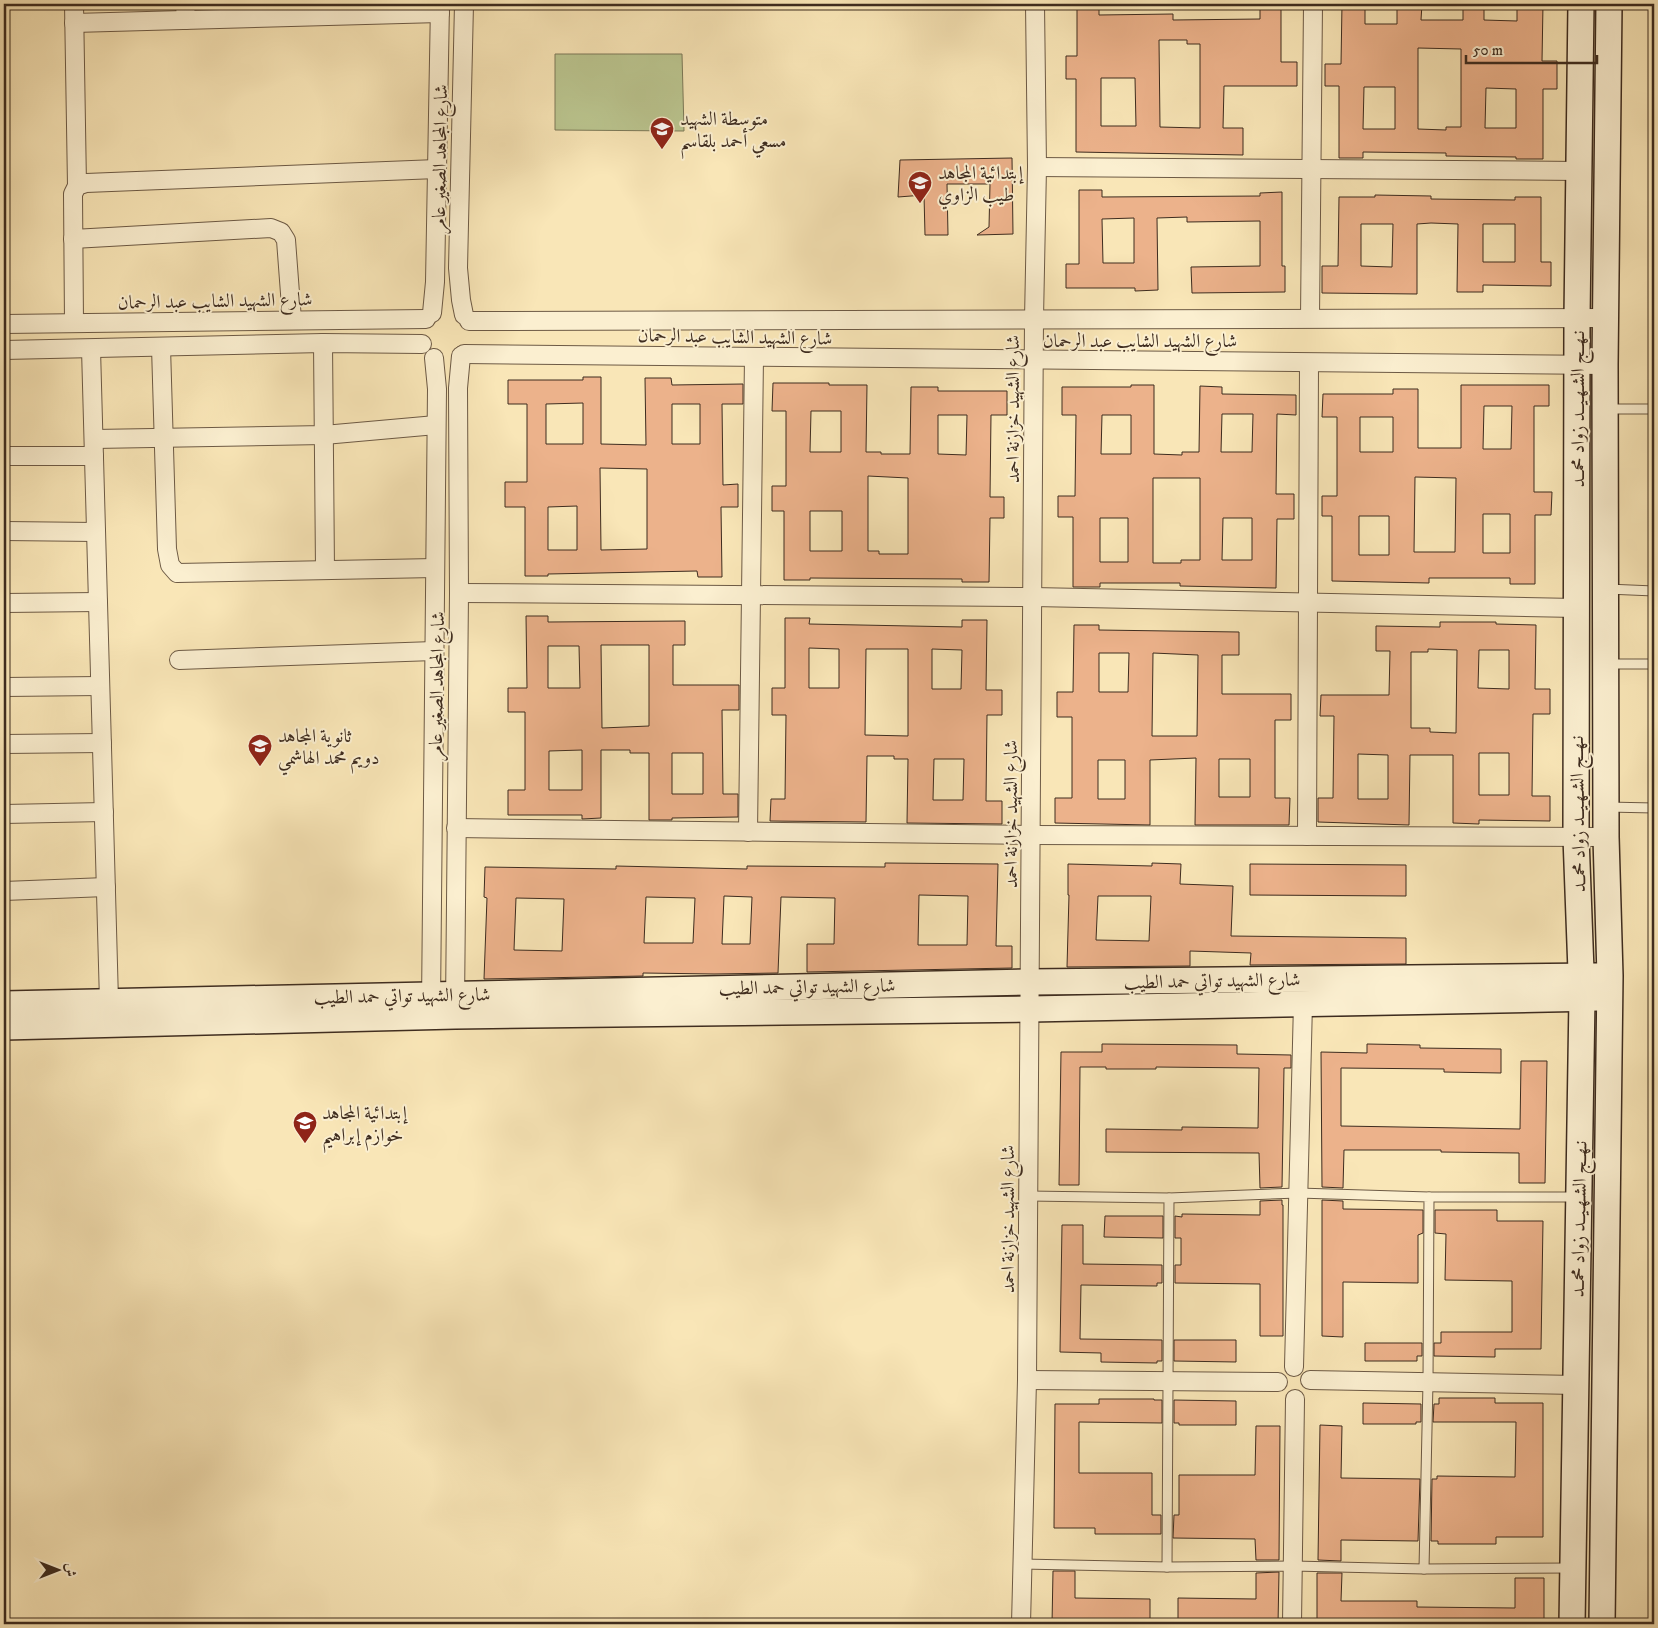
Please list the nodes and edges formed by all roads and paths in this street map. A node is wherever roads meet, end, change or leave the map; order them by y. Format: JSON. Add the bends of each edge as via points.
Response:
{"nodes":[{"id":1,"x":74,"y":4,"type":"edge"},
{"id":2,"x":464,"y":4,"type":"edge"},
{"id":3,"x":1035,"y":4,"type":"edge"},
{"id":4,"x":1313,"y":4,"type":"edge"},
{"id":5,"x":1581,"y":4,"type":"edge"},
{"id":6,"x":1609,"y":4,"type":"edge"},
{"id":7,"x":440,"y":8,"type":"edge"},
{"id":8,"x":312,"y":10,"type":"edge"},
{"id":9,"x":186,"y":12,"type":"edge"},
{"id":10,"x":74,"y":23,"type":"junction"},
{"id":11,"x":1037,"y":167,"type":"junction"},
{"id":12,"x":437,"y":169,"type":"junction"},
{"id":13,"x":1311,"y":169,"type":"junction"},
{"id":14,"x":1579,"y":170,"type":"junction"},
{"id":15,"x":77,"y":186,"type":"junction"},
{"id":16,"x":73,"y":239,"type":"junction"},
{"id":17,"x":429,"y":316,"type":"junction"},
{"id":18,"x":466,"y":318,"type":"junction"},
{"id":19,"x":1310,"y":318,"type":"junction"},
{"id":20,"x":1577,"y":318,"type":"junction"},
{"id":21,"x":1605,"y":318,"type":"junction"},
{"id":22,"x":1034,"y":319,"type":"junction"},
{"id":23,"x":292,"y":320,"type":"junction"},
{"id":24,"x":74,"y":323,"type":"junction"},
{"id":25,"x":4,"y":324,"type":"edge"},
{"id":26,"x":323,"y":343,"type":"junction"},
{"id":27,"x":422,"y":344,"type":"junction"},
{"id":28,"x":161,"y":347,"type":"junction"},
{"id":29,"x":91,"y":349,"type":"junction"},
{"id":30,"x":4,"y":350,"type":"edge"},
{"id":31,"x":462,"y":355,"type":"junction"},
{"id":32,"x":754,"y":357,"type":"junction"},
{"id":33,"x":434,"y":358,"type":"junction"},
{"id":34,"x":1034,"y":360,"type":"junction"},
{"id":35,"x":1309,"y":362,"type":"junction"},
{"id":36,"x":1578,"y":365,"type":"junction"},
{"id":37,"x":1605,"y":365,"type":"junction"},
{"id":38,"x":1605,"y":409,"type":"junction"},
{"id":39,"x":1654,"y":409,"type":"edge"},
{"id":40,"x":436,"y":425,"type":"junction"},
{"id":41,"x":324,"y":435,"type":"junction"},
{"id":42,"x":165,"y":438,"type":"junction"},
{"id":43,"x":94,"y":447,"type":"junction"},
{"id":44,"x":4,"y":456,"type":"edge"},
{"id":45,"x":4,"y":531,"type":"edge"},
{"id":46,"x":96,"y":532,"type":"junction"},
{"id":47,"x":435,"y":568,"type":"junction"},
{"id":48,"x":325,"y":570,"type":"junction"},
{"id":49,"x":1606,"y":589,"type":"junction"},
{"id":50,"x":1654,"y":591,"type":"edge"},
{"id":51,"x":459,"y":593,"type":"junction"},
{"id":52,"x":751,"y":594,"type":"junction"},
{"id":53,"x":1033,"y":597,"type":"junction"},
{"id":54,"x":98,"y":602,"type":"junction"},
{"id":55,"x":1308,"y":602,"type":"junction"},
{"id":56,"x":4,"y":603,"type":"edge"},
{"id":57,"x":1576,"y":608,"type":"junction"},
{"id":58,"x":434,"y":651,"type":"junction"},
{"id":59,"x":179,"y":660,"type":"dead end"},
{"id":60,"x":1606,"y":664,"type":"junction"},
{"id":61,"x":1654,"y":664,"type":"edge"},
{"id":62,"x":100,"y":686,"type":"junction"},
{"id":63,"x":4,"y":687,"type":"edge"},
{"id":64,"x":102,"y":743,"type":"junction"},
{"id":65,"x":4,"y":744,"type":"edge"},
{"id":66,"x":1606,"y":807,"type":"junction"},
{"id":67,"x":1654,"y":808,"type":"edge"},
{"id":68,"x":104,"y":812,"type":"junction"},
{"id":69,"x":4,"y":814,"type":"edge"},
{"id":70,"x":456,"y":828,"type":"junction"},
{"id":71,"x":748,"y":832,"type":"junction"},
{"id":72,"x":1031,"y":835,"type":"junction"},
{"id":73,"x":1307,"y":836,"type":"junction"},
{"id":74,"x":1576,"y":837,"type":"junction"},
{"id":75,"x":1606,"y":837,"type":"junction"},
{"id":76,"x":106,"y":887,"type":"junction"},
{"id":77,"x":4,"y":891,"type":"edge"},
{"id":78,"x":1030,"y":982,"type":"junction"},
{"id":79,"x":1582,"y":987,"type":"junction"},
{"id":80,"x":1610,"y":987,"type":"junction"},
{"id":81,"x":109,"y":1001,"type":"junction"},
{"id":82,"x":1303,"y":1003,"type":"junction"},
{"id":83,"x":4,"y":1004,"type":"edge"},
{"id":84,"x":443,"y":1005,"type":"junction"},
{"id":85,"x":1030,"y":1009,"type":"junction"},
{"id":86,"x":4,"y":1027,"type":"edge"},
{"id":87,"x":1298,"y":1193,"type":"junction"},
{"id":88,"x":1028,"y":1196,"type":"junction"},
{"id":89,"x":1429,"y":1197,"type":"junction"},
{"id":90,"x":1579,"y":1197,"type":"junction"},
{"id":91,"x":1169,"y":1198,"type":"junction"},
{"id":92,"x":1294,"y":1367,"type":"junction"},
{"id":93,"x":1027,"y":1380,"type":"junction"},
{"id":94,"x":1310,"y":1380,"type":"junction"},
{"id":95,"x":1168,"y":1381,"type":"junction"},
{"id":96,"x":1278,"y":1382,"type":"junction"},
{"id":97,"x":1428,"y":1382,"type":"junction"},
{"id":98,"x":1576,"y":1385,"type":"junction"},
{"id":99,"x":1295,"y":1399,"type":"junction"},
{"id":100,"x":1022,"y":1564,"type":"junction"},
{"id":101,"x":1293,"y":1566,"type":"junction"},
{"id":102,"x":1167,"y":1567,"type":"junction"},
{"id":103,"x":1424,"y":1568,"type":"junction"},
{"id":104,"x":1573,"y":1568,"type":"junction"},
{"id":105,"x":1021,"y":1624,"type":"edge"},
{"id":106,"x":1292,"y":1624,"type":"edge"},
{"id":107,"x":1572,"y":1624,"type":"edge"},
{"id":108,"x":1602,"y":1624,"type":"edge"}],
"edges":[{"from":1,"to":10,"type":"street"},
{"from":2,"to":18,"type":"street","name":"شارع المجاهد الصغير عامر","via":[[458,268]]},
{"from":3,"to":11,"type":"street","name":"شارع الشهيد خزازنة احمد"},
{"from":4,"to":13,"type":"street"},
{"from":5,"to":14,"type":"main road","name":"نـهــج الشـهـيــد زواد محمــد"},
{"from":6,"to":21,"type":"main road","name":"نـهــج الشـهـيــد زواد محمــد"},
{"from":7,"to":8,"type":"street"},
{"from":7,"to":12,"type":"street","name":"شارع المجاهد الصغير عامر"},
{"from":8,"to":9,"type":"street"},
{"from":9,"to":10,"type":"street"},
{"from":10,"to":15,"type":"street"},
{"from":11,"to":13,"type":"street"},
{"from":11,"to":22,"type":"street","name":"شارع الشهيد خزازنة احمد"},
{"from":12,"to":15,"type":"street","via":[[86,183]]},
{"from":12,"to":17,"type":"street","name":"شارع المجاهد الصغير عامر","via":[[435,282]]},
{"from":13,"to":14,"type":"street"},
{"from":13,"to":19,"type":"street"},
{"from":14,"to":20,"type":"main road","name":"نـهــج الشـهـيــد زواد محمــد"},
{"from":15,"to":16,"type":"street","via":[[73,194]]},
{"from":16,"to":23,"type":"street","via":[[271,228],[281,232],[286,240]]},
{"from":16,"to":24,"type":"street"},
{"from":17,"to":18,"type":"street","via":[[448,309]]},
{"from":17,"to":23,"type":"street","name":"شارع الشهيد الشايب عبد الرحمان"},
{"from":17,"to":27,"type":"street","via":[[422,326]]},
{"from":18,"to":22,"type":"street","name":"شارع الشهيد الشايب عبد الرحمان"},
{"from":18,"to":31,"type":"street","via":[[472,328],[472,342]]},
{"from":19,"to":20,"type":"street","name":"شارع الشهيد الشايب عبد الرحمان"},
{"from":19,"to":22,"type":"street","name":"شارع الشهيد الشايب عبد الرحمان"},
{"from":20,"to":21,"type":"street","name":"شارع الشهيد الشايب عبد الرحمان"},
{"from":20,"to":36,"type":"main road","name":"نـهــج الشـهـيــد زواد محمــد"},
{"from":21,"to":37,"type":"main road","name":"نـهــج الشـهـيــد زواد محمــد"},
{"from":22,"to":34,"type":"street","name":"شارع الشهيد خزازنة احمد"},
{"from":23,"to":24,"type":"street","name":"شارع الشهيد الشايب عبد الرحمان"},
{"from":24,"to":25,"type":"street","name":"شارع الشهيد الشايب عبد الرحمان"},
{"from":26,"to":27,"type":"street"},
{"from":26,"to":28,"type":"street"},
{"from":26,"to":41,"type":"street"},
{"from":27,"to":33,"type":"street"},
{"from":28,"to":29,"type":"street"},
{"from":28,"to":42,"type":"street"},
{"from":29,"to":30,"type":"street"},
{"from":29,"to":43,"type":"street"},
{"from":31,"to":32,"type":"street","name":"شارع الشهيد الشايب عبد الرحمان"},
{"from":31,"to":33,"type":"street","via":[[452,360]]},
{"from":31,"to":51,"type":"street","name":"شارع المجاهد الصغير عامر","via":[[458,388]]},
{"from":32,"to":34,"type":"street","name":"شارع الشهيد الشايب عبد الرحمان"},
{"from":32,"to":52,"type":"street"},
{"from":33,"to":40,"type":"street","name":"شارع المجاهد الصغير عامر"},
{"from":34,"to":35,"type":"street","name":"شارع الشهيد الشايب عبد الرحمان"},
{"from":34,"to":53,"type":"street","name":"شارع الشهيد خزازنة احمد"},
{"from":35,"to":36,"type":"street","name":"شارع الشهيد الشايب عبد الرحمان"},
{"from":35,"to":55,"type":"street"},
{"from":36,"to":37,"type":"street","name":"شارع الشهيد الشايب عبد الرحمان"},
{"from":36,"to":57,"type":"main road","name":"نـهــج الشـهـيــد زواد محمــد"},
{"from":37,"to":38,"type":"main road","name":"نـهــج الشـهـيــد زواد محمــد"},
{"from":38,"to":39,"type":"lane"},
{"from":38,"to":49,"type":"main road","name":"نـهــج الشـهـيــد زواد محمــد"},
{"from":40,"to":41,"type":"street"},
{"from":40,"to":47,"type":"street","name":"شارع المجاهد الصغير عامر"},
{"from":41,"to":42,"type":"street"},
{"from":41,"to":48,"type":"street"},
{"from":42,"to":43,"type":"street"},
{"from":42,"to":48,"type":"street","via":[[167,549],[170,565],[177,573]]},
{"from":43,"to":44,"type":"street"},
{"from":43,"to":46,"type":"street"},
{"from":45,"to":46,"type":"street"},
{"from":46,"to":54,"type":"street"},
{"from":47,"to":48,"type":"street"},
{"from":47,"to":58,"type":"street","name":"شارع المجاهد الصغير عامر"},
{"from":49,"to":50,"type":"lane"},
{"from":49,"to":60,"type":"main road","name":"نـهــج الشـهـيــد زواد محمــد"},
{"from":51,"to":52,"type":"street"},
{"from":51,"to":70,"type":"street","name":"شارع المجاهد الصغير عامر"},
{"from":52,"to":53,"type":"street"},
{"from":52,"to":71,"type":"street"},
{"from":53,"to":55,"type":"street"},
{"from":53,"to":72,"type":"street","name":"شارع الشهيد خزازنة احمد"},
{"from":54,"to":56,"type":"street"},
{"from":54,"to":62,"type":"street"},
{"from":55,"to":57,"type":"street"},
{"from":55,"to":73,"type":"street"},
{"from":57,"to":74,"type":"main road","name":"نـهــج الشـهـيــد زواد محمــد"},
{"from":58,"to":59,"type":"street"},
{"from":58,"to":84,"type":"street","name":"شارع المجاهد الصغير عامر"},
{"from":60,"to":61,"type":"lane"},
{"from":60,"to":66,"type":"main road","name":"نـهــج الشـهـيــد زواد محمــد"},
{"from":62,"to":63,"type":"street"},
{"from":62,"to":64,"type":"street"},
{"from":64,"to":65,"type":"street"},
{"from":64,"to":68,"type":"street"},
{"from":66,"to":67,"type":"lane"},
{"from":66,"to":75,"type":"main road","name":"نـهــج الشـهـيــد زواد محمــد"},
{"from":68,"to":69,"type":"street"},
{"from":68,"to":76,"type":"street"},
{"from":70,"to":71,"type":"street"},
{"from":70,"to":84,"type":"street","name":"شارع المجاهد الصغير عامر"},
{"from":71,"to":72,"type":"street"},
{"from":72,"to":73,"type":"street"},
{"from":72,"to":78,"type":"street","name":"شارع الشهيد خزازنة احمد"},
{"from":73,"to":74,"type":"street"},
{"from":74,"to":75,"type":"street"},
{"from":74,"to":79,"type":"main road","name":"نـهــج الشـهـيــد زواد محمــد"},
{"from":75,"to":80,"type":"main road","name":"نـهــج الشـهـيــد زواد محمــد"},
{"from":76,"to":77,"type":"street"},
{"from":76,"to":81,"type":"street"},
{"from":78,"to":79,"type":"main road","name":"شارع الشهيد تواتي حمد الطيب"},
{"from":78,"to":84,"type":"main road","name":"شارع الشهيد تواتي حمد الطيب"},
{"from":78,"to":85,"type":"street","name":"شارع الشهيد خزازنة احمد"},
{"from":79,"to":80,"type":"main road","name":"شارع الشهيد تواتي حمد الطيب"},
{"from":79,"to":82,"type":"main road","name":"شارع الشهيد تواتي حمد الطيب"},
{"from":79,"to":90,"type":"main road","name":"نـهــج الشـهـيــد زواد محمــد"},
{"from":80,"to":108,"type":"main road","name":"نـهــج الشـهـيــد زواد محمــد"},
{"from":81,"to":83,"type":"main road","name":"شارع الشهيد تواتي حمد الطيب"},
{"from":81,"to":84,"type":"main road","name":"شارع الشهيد تواتي حمد الطيب"},
{"from":82,"to":85,"type":"main road","name":"شارع الشهيد تواتي حمد الطيب"},
{"from":82,"to":87,"type":"street"},
{"from":84,"to":85,"type":"main road","name":"شارع الشهيد تواتي حمد الطيب"},
{"from":84,"to":86,"type":"main road","name":"شارع الشهيد تواتي حمد الطيب"},
{"from":85,"to":88,"type":"street","name":"شارع الشهيد خزازنة احمد"},
{"from":87,"to":89,"type":"lane"},
{"from":87,"to":91,"type":"lane"},
{"from":87,"to":92,"type":"street"},
{"from":88,"to":91,"type":"lane"},
{"from":88,"to":93,"type":"street","name":"شارع الشهيد خزازنة احمد"},
{"from":89,"to":90,"type":"lane"},
{"from":89,"to":97,"type":"lane"},
{"from":90,"to":98,"type":"main road","name":"نـهــج الشـهـيــد زواد محمــد"},
{"from":91,"to":95,"type":"lane"},
{"from":92,"to":94,"type":"street","via":[[1305,1371]]},
{"from":92,"to":96,"type":"street","via":[[1283,1371]]},
{"from":93,"to":95,"type":"street"},
{"from":93,"to":100,"type":"street","name":"شارع الشهيد خزازنة احمد"},
{"from":94,"to":97,"type":"street"},
{"from":94,"to":99,"type":"street","via":[[1309,1389]]},
{"from":95,"to":96,"type":"street"},
{"from":95,"to":102,"type":"lane"},
{"from":96,"to":99,"type":"street","via":[[1283,1394]]},
{"from":97,"to":98,"type":"street"},
{"from":97,"to":103,"type":"lane"},
{"from":98,"to":104,"type":"main road","name":"نـهــج الشـهـيــد زواد محمــد"},
{"from":99,"to":101,"type":"street"},
{"from":100,"to":102,"type":"lane"},
{"from":100,"to":105,"type":"street","name":"شارع الشهيد خزازنة احمد"},
{"from":101,"to":102,"type":"lane"},
{"from":101,"to":103,"type":"lane"},
{"from":101,"to":106,"type":"street"},
{"from":103,"to":104,"type":"lane"},
{"from":104,"to":107,"type":"main road","name":"نـهــج الشـهـيــد زواد محمــد"}]}
